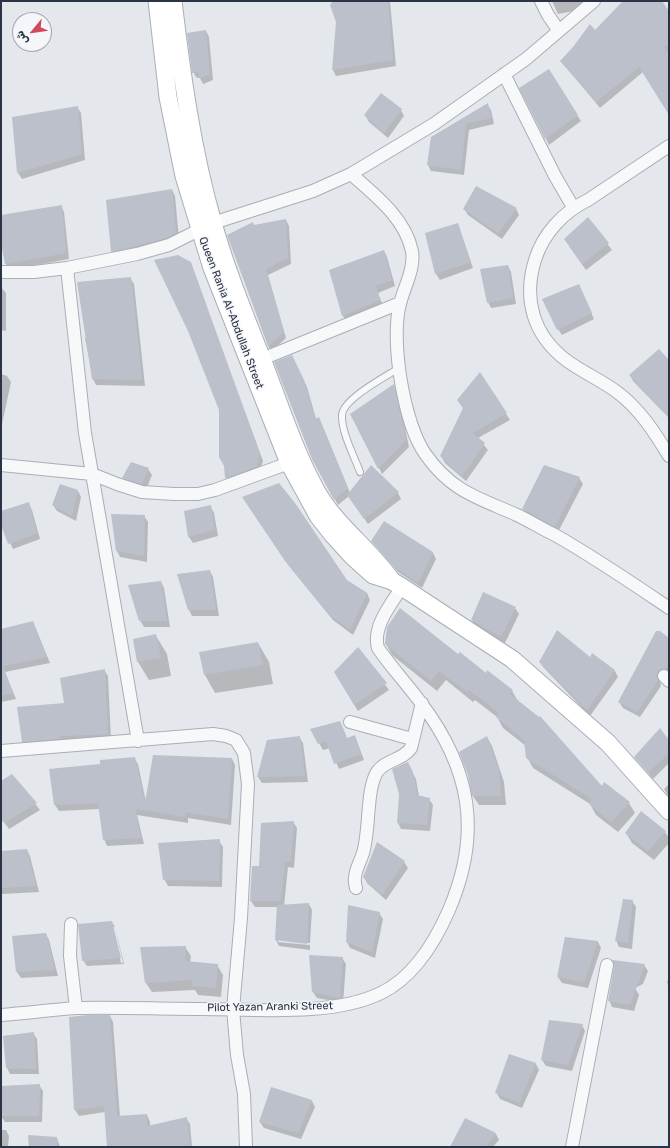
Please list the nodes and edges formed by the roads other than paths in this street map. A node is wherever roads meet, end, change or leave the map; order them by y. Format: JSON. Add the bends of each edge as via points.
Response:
{"nodes":[{"id":1,"x":157,"y":1,"type":"edge"},
{"id":2,"x":173,"y":1,"type":"edge"},
{"id":3,"x":541,"y":1,"type":"edge"},
{"id":4,"x":594,"y":1,"type":"edge"},
{"id":5,"x":559,"y":31,"type":"junction"},
{"id":6,"x":504,"y":74,"type":"junction"},
{"id":7,"x":669,"y":146,"type":"edge"},
{"id":8,"x":351,"y":174,"type":"junction"},
{"id":9,"x":573,"y":207,"type":"junction"},
{"id":10,"x":206,"y":226,"type":"junction"},
{"id":11,"x":67,"y":268,"type":"junction"},
{"id":12,"x":1,"y":272,"type":"edge"},
{"id":13,"x":400,"y":304,"type":"junction"},
{"id":14,"x":262,"y":359,"type":"junction"},
{"id":15,"x":399,"y":368,"type":"junction"},
{"id":16,"x":669,"y":456,"type":"edge"},
{"id":17,"x":289,"y":463,"type":"junction"},
{"id":18,"x":1,"y":465,"type":"edge"},
{"id":19,"x":360,"y":472,"type":"dead end"},
{"id":20,"x":92,"y":474,"type":"junction"},
{"id":21,"x":397,"y":584,"type":"junction"},
{"id":22,"x":669,"y":608,"type":"edge"},
{"id":23,"x":422,"y":703,"type":"junction"},
{"id":24,"x":350,"y":722,"type":"dead end"},
{"id":25,"x":412,"y":739,"type":"junction"},
{"id":26,"x":138,"y":740,"type":"junction"},
{"id":27,"x":1,"y":751,"type":"edge"},
{"id":28,"x":669,"y":811,"type":"edge"},
{"id":29,"x":356,"y":888,"type":"dead end"},
{"id":30,"x":71,"y":924,"type":"dead end"},
{"id":31,"x":607,"y":965,"type":"dead end"},
{"id":32,"x":76,"y":1008,"type":"junction"},
{"id":33,"x":233,"y":1009,"type":"junction"},
{"id":34,"x":1,"y":1014,"type":"edge"},
{"id":35,"x":246,"y":1147,"type":"edge"},
{"id":36,"x":572,"y":1147,"type":"edge"}],
"edges":[{"from":1,"to":10,"type":"main road","name":"Queen Rania Al-Abdullah Street","via":[[168,97],[184,176]]},
{"from":2,"to":10,"type":"main road","name":"Queen Rania Al-Abdullah Street","via":[[182,80]]},
{"from":3,"to":5,"type":"street"},
{"from":4,"to":5,"type":"street"},
{"from":5,"to":6,"type":"street"},
{"from":6,"to":8,"type":"street","via":[[434,124]]},
{"from":6,"to":9,"type":"street"},
{"from":7,"to":9,"type":"street","via":[[588,200]]},
{"from":8,"to":10,"type":"street","via":[[313,191]]},
{"from":8,"to":13,"type":"street","via":[[389,210],[408,238],[412,266]]},
{"from":9,"to":16,"type":"street","via":[[545,236],[538,250],[530,284],[534,320],[550,347],[618,393],[641,415]]},
{"from":10,"to":11,"type":"street","via":[[169,245]]},
{"from":10,"to":14,"type":"main road","name":"Queen Rania Al-Abdullah Street"},
{"from":10,"to":17,"type":"main road","name":"Queen Rania Al-Abdullah Street","via":[[212,268]]},
{"from":11,"to":12,"type":"street"},
{"from":11,"to":20,"type":"street","via":[[85,433]]},
{"from":13,"to":14,"type":"street"},
{"from":13,"to":15,"type":"street","via":[[396,324]]},
{"from":14,"to":21,"type":"main road","name":"Queen Rania Al-Abdullah Street","via":[[300,459],[317,492],[330,513]]},
{"from":15,"to":19,"type":"lane","via":[[352,400],[343,410],[343,422]]},
{"from":15,"to":22,"type":"street","via":[[418,441],[425,455],[455,486],[469,495],[519,516],[590,555]]},
{"from":17,"to":20,"type":"street","via":[[198,494],[142,492]]},
{"from":17,"to":21,"type":"main road","name":"Queen Rania Al-Abdullah Street","via":[[318,516],[332,534],[373,575]]},
{"from":18,"to":20,"type":"street"},
{"from":20,"to":26,"type":"street"},
{"from":21,"to":23,"type":"street","name":"Pilot Yazan Aranki Street","via":[[379,626],[376,640],[386,660]]},
{"from":21,"to":28,"type":"main road","name":"Queen Rania Al-Abdullah Street","via":[[512,659],[608,743]]},
{"from":23,"to":25,"type":"street"},
{"from":23,"to":33,"type":"street","name":"Pilot Yazan Aranki Street","via":[[453,753],[467,803],[467,843],[458,888],[430,947],[411,971],[374,996],[335,1007]]},
{"from":24,"to":25,"type":"street"},
{"from":25,"to":29,"type":"street","via":[[409,750],[385,764],[373,780],[367,834],[354,882]]},
{"from":26,"to":27,"type":"street"},
{"from":26,"to":33,"type":"street","via":[[213,734],[236,740],[244,753],[248,784],[247,825]]},
{"from":30,"to":32,"type":"street","via":[[70,956]]},
{"from":31,"to":36,"type":"street"},
{"from":32,"to":33,"type":"street","name":"Pilot Yazan Aranki Street"},
{"from":32,"to":34,"type":"street","name":"Pilot Yazan Aranki Street"},
{"from":33,"to":35,"type":"street","via":[[244,1094]]}]}
